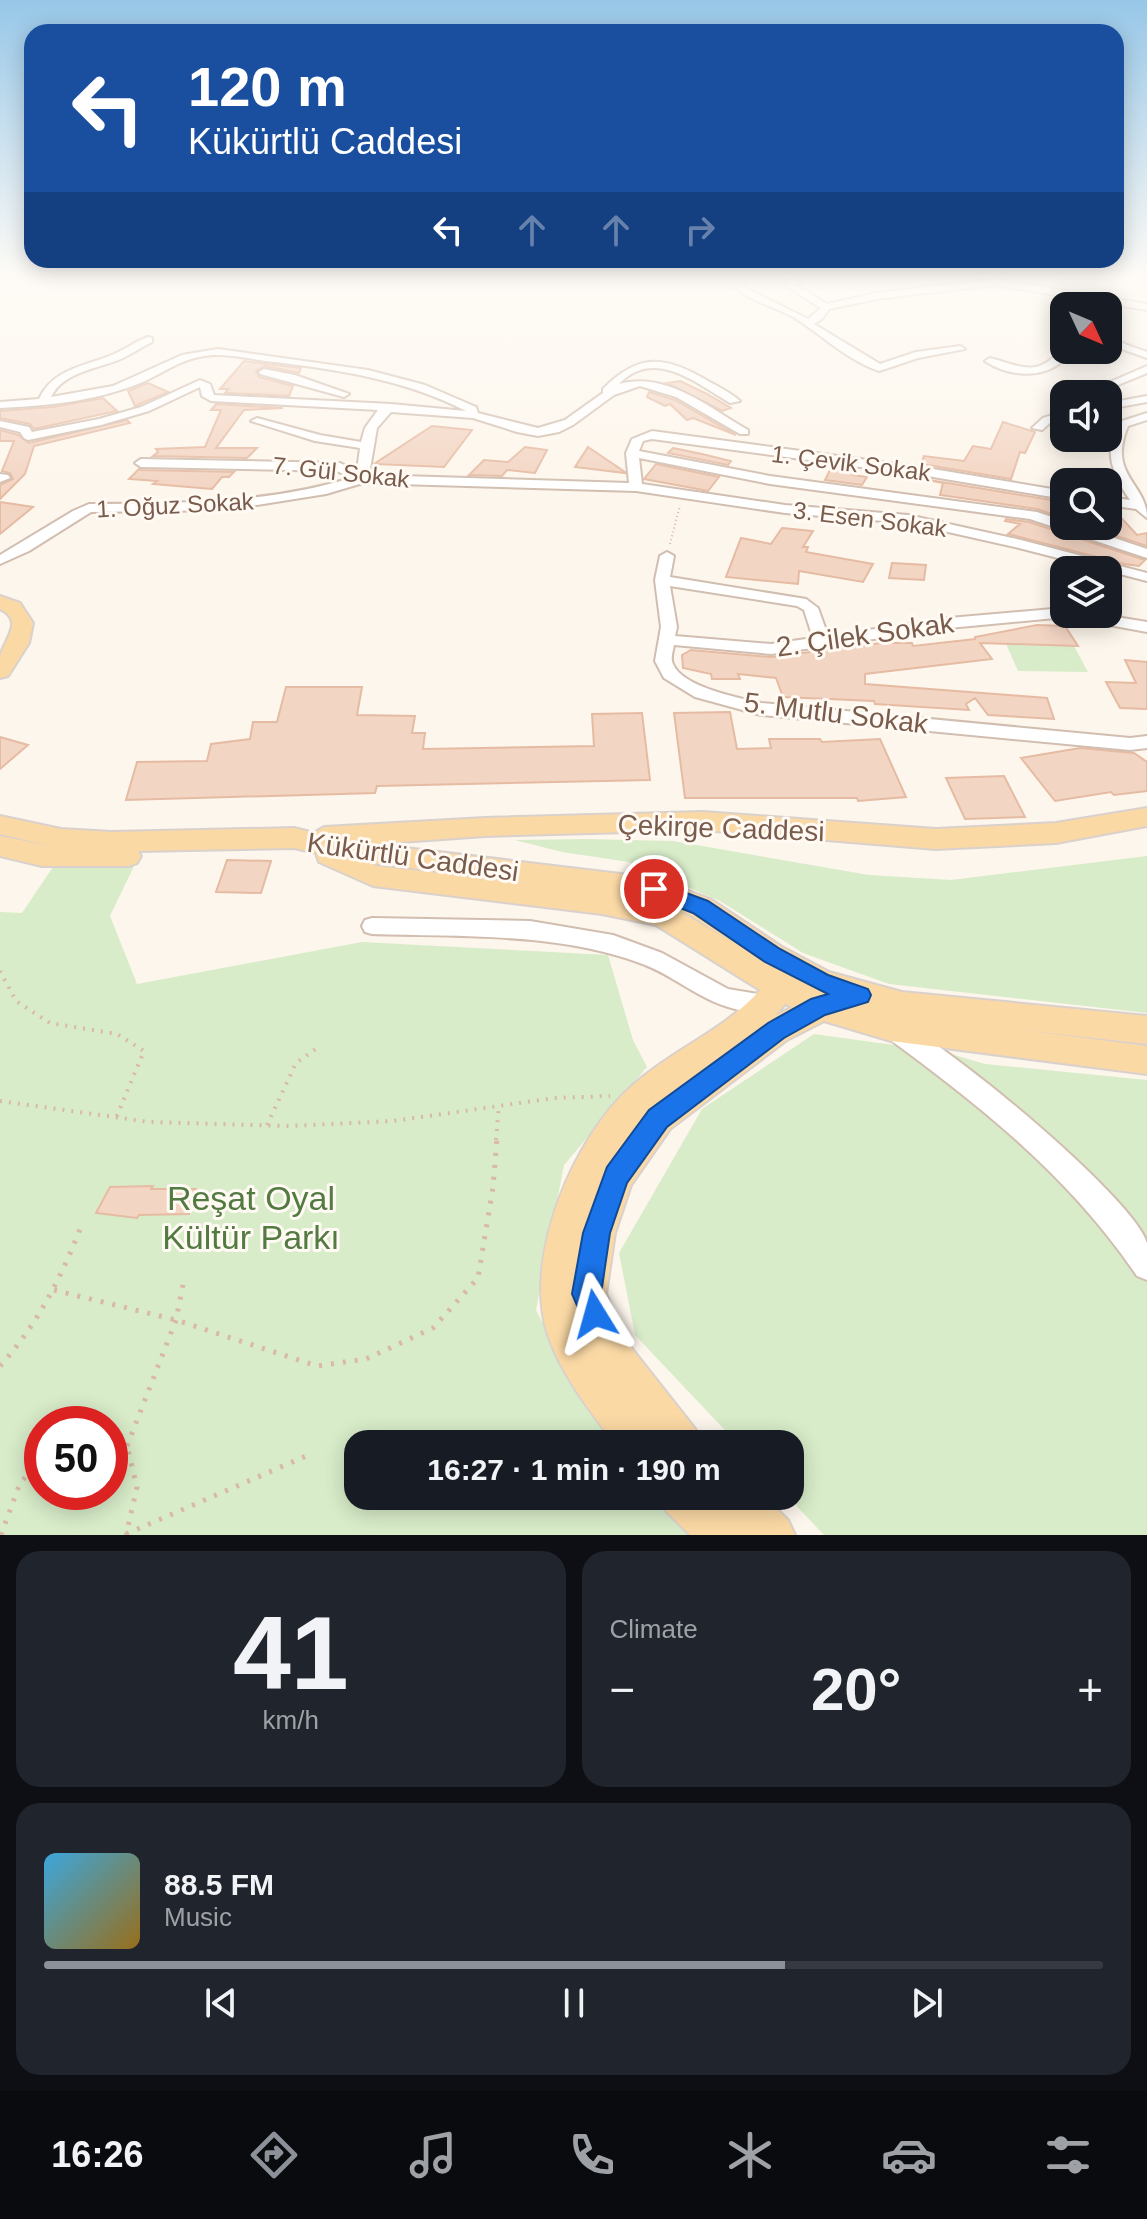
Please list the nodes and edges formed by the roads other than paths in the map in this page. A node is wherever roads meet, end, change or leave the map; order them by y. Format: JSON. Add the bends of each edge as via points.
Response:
{"nodes":[{"id":1,"x":130,"y":350,"type":"edge"},
{"id":2,"x":847,"y":350,"type":"edge"},
{"id":3,"x":955,"y":350,"type":"edge"},
{"id":4,"x":990,"y":361,"type":"dead end"},
{"id":5,"x":1052,"y":364,"type":"edge"},
{"id":6,"x":1147,"y":369,"type":"edge"},
{"id":7,"x":264,"y":372,"type":"dead end"},
{"id":8,"x":1121,"y":380,"type":"edge"},
{"id":9,"x":605,"y":393,"type":"junction"},
{"id":10,"x":1147,"y":399,"type":"edge"},
{"id":11,"x":44,"y":401,"type":"junction"},
{"id":12,"x":734,"y":401,"type":"dead end"},
{"id":13,"x":1122,"y":403,"type":"edge"},
{"id":14,"x":0,"y":405,"type":"edge"},
{"id":15,"x":391,"y":407,"type":"junction"},
{"id":16,"x":408,"y":409,"type":"junction"},
{"id":17,"x":1050,"y":413,"type":"edge"},
{"id":18,"x":472,"y":414,"type":"junction"},
{"id":19,"x":1147,"y":416,"type":"edge"},
{"id":20,"x":257,"y":421,"type":"dead end"},
{"id":21,"x":1050,"y":421,"type":"edge"},
{"id":22,"x":0,"y":424,"type":"edge"},
{"id":23,"x":744,"y":432,"type":"dead end"},
{"id":24,"x":366,"y":446,"type":"junction"},
{"id":25,"x":632,"y":453,"type":"junction"},
{"id":26,"x":141,"y":463,"type":"dead end"},
{"id":27,"x":362,"y":479,"type":"junction"},
{"id":28,"x":636,"y":487,"type":"junction"},
{"id":29,"x":1050,"y":493,"type":"edge"},
{"id":30,"x":1122,"y":504,"type":"edge"},
{"id":31,"x":1144,"y":510,"type":"edge"},
{"id":32,"x":1050,"y":521,"type":"edge"},
{"id":33,"x":1106,"y":540,"type":"edge"},
{"id":34,"x":1147,"y":554,"type":"edge"},
{"id":35,"x":667,"y":556,"type":"road end"},
{"id":36,"x":0,"y":560,"type":"edge"},
{"id":37,"x":1147,"y":577,"type":"edge"},
{"id":38,"x":662,"y":580,"type":"junction"},
{"id":39,"x":0,"y":602,"type":"edge"},
{"id":40,"x":1122,"y":612,"type":"edge"},
{"id":41,"x":1050,"y":614,"type":"edge"},
{"id":42,"x":1147,"y":614,"type":"edge"},
{"id":43,"x":1122,"y":623,"type":"edge"},
{"id":44,"x":1147,"y":627,"type":"edge"},
{"id":45,"x":667,"y":640,"type":"junction"},
{"id":46,"x":822,"y":642,"type":"junction"},
{"id":47,"x":0,"y":671,"type":"edge"},
{"id":48,"x":1138,"y":743,"type":"edge"},
{"id":49,"x":1147,"y":758,"type":"edge"},
{"id":50,"x":1147,"y":817,"type":"edge"},
{"id":51,"x":0,"y":825,"type":"edge"},
{"id":52,"x":294,"y":838,"type":"junction"},
{"id":53,"x":0,"y":846,"type":"edge"},
{"id":54,"x":372,"y":926,"type":"dead end"},
{"id":55,"x":772,"y":955,"type":"junction"},
{"id":56,"x":860,"y":995,"type":"junction"},
{"id":57,"x":775,"y":996,"type":"junction"},
{"id":58,"x":819,"y":1006,"type":"junction"},
{"id":59,"x":891,"y":1028,"type":"junction"},
{"id":60,"x":1147,"y":1030,"type":"edge"},
{"id":61,"x":1147,"y":1060,"type":"edge"},
{"id":62,"x":1147,"y":1266,"type":"edge"},
{"id":63,"x":630,"y":1430,"type":"edge"},
{"id":64,"x":671,"y":1430,"type":"edge"},
{"id":65,"x":695,"y":1510,"type":"edge"},
{"id":66,"x":747,"y":1510,"type":"edge"},
{"id":67,"x":721,"y":1535,"type":"edge"},
{"id":68,"x":773,"y":1535,"type":"edge"}],
"edges":[{"from":1,"to":11,"type":"street","via":[[70,375],[46,393]]},
{"from":2,"to":3,"type":"street","via":[[879,368]]},
{"from":4,"to":5,"type":"street","via":[[1031,372]]},
{"from":6,"to":8,"type":"street"},
{"from":7,"to":16,"type":"street","via":[[356,397],[399,402]]},
{"from":9,"to":12,"type":"street","via":[[620,374],[652,362]]},
{"from":9,"to":18,"type":"street","via":[[576,421],[557,430],[521,430]]},
{"from":9,"to":23,"type":"street","via":[[623,386],[655,385]]},
{"from":10,"to":13,"type":"street"},
{"from":11,"to":14,"type":"street"},
{"from":11,"to":18,"type":"street","via":[[135,382],[196,354],[228,354],[337,365],[426,390],[472,409]]},
{"from":15,"to":16,"type":"street"},
{"from":15,"to":22,"type":"street","via":[[211,398],[200,383],[145,409],[101,422],[28,436],[25,429]]},
{"from":15,"to":24,"type":"street","via":[[376,422]]},
{"from":16,"to":18,"type":"street"},
{"from":17,"to":21,"type":"street","via":[[1043,424]]},
{"from":19,"to":31,"type":"street","via":[[1123,424],[1114,460],[1122,482]]},
{"from":20,"to":24,"type":"street"},
{"from":24,"to":27,"type":"street"},
{"from":25,"to":28,"type":"street"},
{"from":25,"to":29,"type":"street","name":"1. Çevik Sokak","via":[[638,439],[652,435]]},
{"from":25,"to":32,"type":"street","via":[[770,480]]},
{"from":26,"to":27,"type":"street","name":"7. Gül Sokak","via":[[340,467]]},
{"from":27,"to":28,"type":"street","name":"7. Gül Sokak"},
{"from":27,"to":36,"type":"street","name":"1. Oğuz Sokak","via":[[225,506],[89,508],[38,543]]},
{"from":28,"to":37,"type":"street","name":"3. Esen Sokak","via":[[785,509],[908,519]]},
{"from":30,"to":31,"type":"street"},
{"from":33,"to":34,"type":"street"},
{"from":35,"to":38,"type":"street","name":"5. Mutlu Sokak"},
{"from":38,"to":45,"type":"street","name":"5. Mutlu Sokak"},
{"from":38,"to":46,"type":"street","via":[[801,602],[811,608]]},
{"from":39,"to":47,"type":"main road","via":[[11,605],[22,619],[22,640]]},
{"from":40,"to":42,"type":"street"},
{"from":41,"to":46,"type":"street","name":"2. Çilek Sokak"},
{"from":43,"to":44,"type":"street"},
{"from":45,"to":46,"type":"street","name":"2. Çilek Sokak","via":[[771,649]]},
{"from":45,"to":48,"type":"street","name":"5. Mutlu Sokak","via":[[663,661],[670,674],[701,693],[761,709]]},
{"from":48,"to":49,"type":"street"},
{"from":50,"to":52,"type":"main road","name":"Çekirge Caddesi","via":[[1056,833],[936,839],[703,821]]},
{"from":51,"to":52,"type":"main road","name":"Çekirge Caddesi","via":[[61,839],[112,842]]},
{"from":52,"to":53,"type":"main road","name":"Çekirge Caddesi","via":[[111,858],[42,856]]},
{"from":52,"to":55,"type":"main road","name":"Kükürtlü Caddesi","via":[[352,851],[654,889],[700,907]]},
{"from":52,"to":57,"type":"main road","name":"Kükürtlü Caddesi","via":[[373,876],[663,915]]},
{"from":54,"to":57,"type":"street","via":[[530,930],[613,944],[654,959],[724,998]]},
{"from":55,"to":56,"type":"main road","name":"Kükürtlü Caddesi","via":[[820,982]]},
{"from":55,"to":57,"type":"main road","via":[[782,975]]},
{"from":56,"to":58,"type":"main road"},
{"from":56,"to":60,"type":"main road","name":"Kükürtlü Caddesi","via":[[902,1005]]},
{"from":57,"to":58,"type":"main road","name":"Kükürtlü Caddesi"},
{"from":57,"to":63,"type":"main road","via":[[641,1097],[584,1181],[568,1224],[558,1282],[566,1334]]},
{"from":58,"to":59,"type":"main road","name":"Kükürtlü Caddesi"},
{"from":58,"to":64,"type":"main road","via":[[776,1030],[658,1118],[617,1176],[597,1233],[587,1294],[611,1354]]},
{"from":59,"to":61,"type":"main road","name":"Kükürtlü Caddesi"},
{"from":59,"to":62,"type":"street","via":[[1042,1145],[1086,1187]]},
{"from":65,"to":67,"type":"main road"},
{"from":66,"to":68,"type":"main road"}]}
